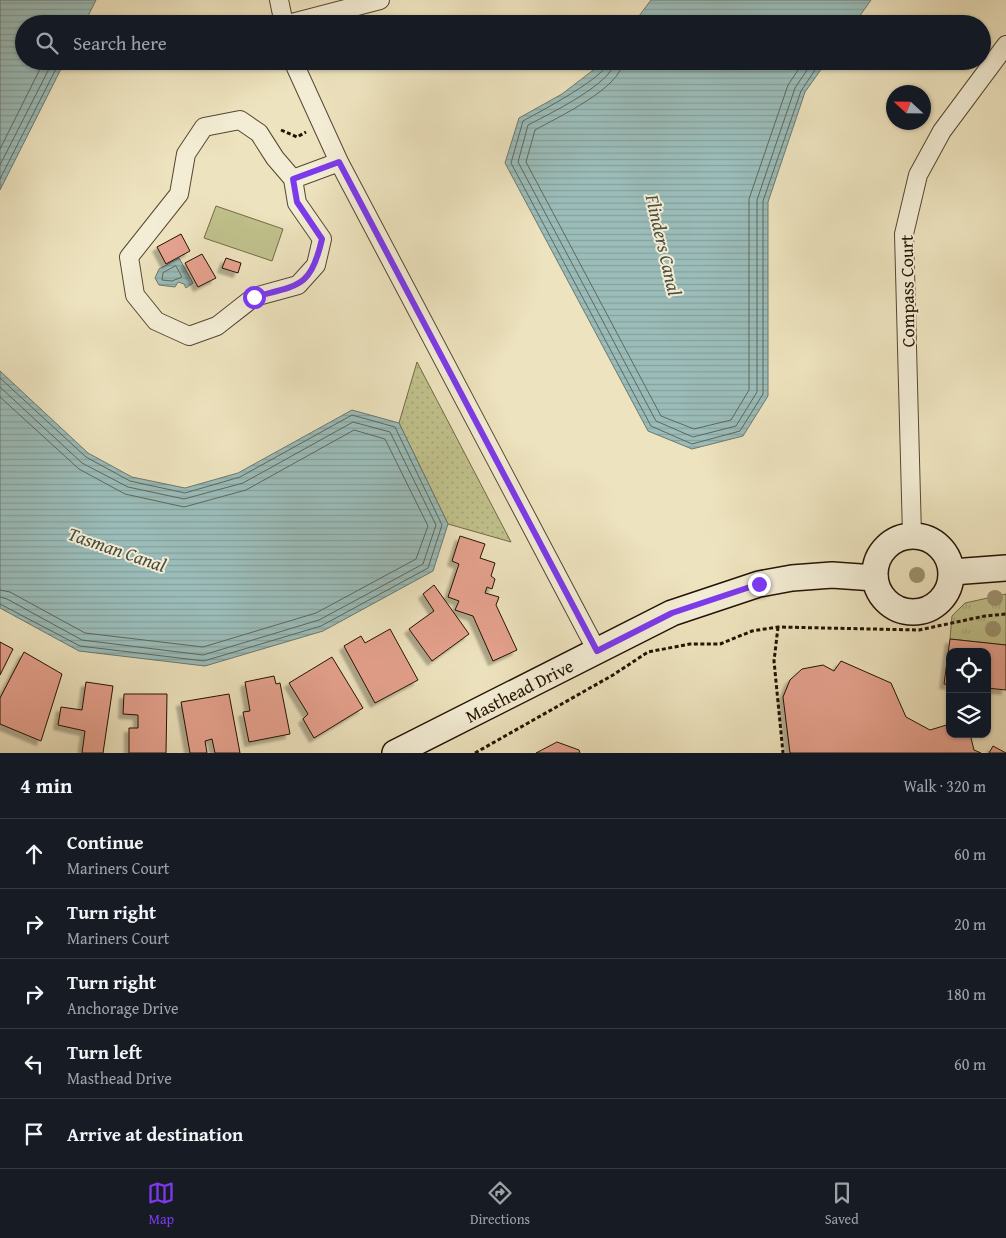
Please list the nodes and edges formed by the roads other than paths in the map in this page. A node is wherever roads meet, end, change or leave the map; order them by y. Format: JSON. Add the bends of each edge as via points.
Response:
{"nodes":[{"id":1,"x":279,"y":0,"type":"edge"},
{"id":2,"x":380,"y":0,"type":"edge"},
{"id":3,"x":282,"y":15,"type":"edge"},
{"id":4,"x":322,"y":15,"type":"edge"},
{"id":5,"x":1006,"y":45,"type":"edge"},
{"id":6,"x":991,"y":65,"type":"edge"},
{"id":7,"x":297,"y":70,"type":"edge"},
{"id":8,"x":987,"y":70,"type":"edge"},
{"id":9,"x":339,"y":162,"type":"junction"},
{"id":10,"x":293,"y":179,"type":"junction"},
{"id":11,"x":912,"y":535,"type":"junction"},
{"id":12,"x":1006,"y":568,"type":"edge"},
{"id":13,"x":952,"y":572,"type":"junction"},
{"id":14,"x":875,"y":578,"type":"junction"},
{"id":15,"x":597,"y":651,"type":"junction"},
{"id":16,"x":395,"y":753,"type":"edge"}],
"edges":[{"from":1,"to":3,"type":"street"},
{"from":2,"to":4,"type":"street"},
{"from":5,"to":6,"type":"street","name":"Compass Court"},
{"from":7,"to":9,"type":"street"},
{"from":8,"to":11,"type":"street","name":"Compass Court","via":[[942,131],[918,175],[904,234]]},
{"from":9,"to":10,"type":"street"},
{"from":9,"to":15,"type":"street"},
{"from":10,"to":10,"type":"street","via":[[297,202],[322,239],[316,265],[298,286],[254,297],[216,326],[189,336],[156,322],[135,295],[129,257],[179,194],[186,154],[204,127],[240,120],[259,133]]},
{"from":11,"to":13,"type":"street","via":[[924,537],[944,550]]},
{"from":11,"to":14,"type":"street","via":[[888,544],[878,560]]},
{"from":12,"to":13,"type":"street"},
{"from":13,"to":14,"type":"street","via":[[945,595],[937,604],[915,612],[893,607],[878,589]]},
{"from":14,"to":15,"type":"street","name":"Masthead Drive","via":[[832,575],[759,584],[672,613]]},
{"from":15,"to":16,"type":"street","name":"Masthead Drive"}]}
